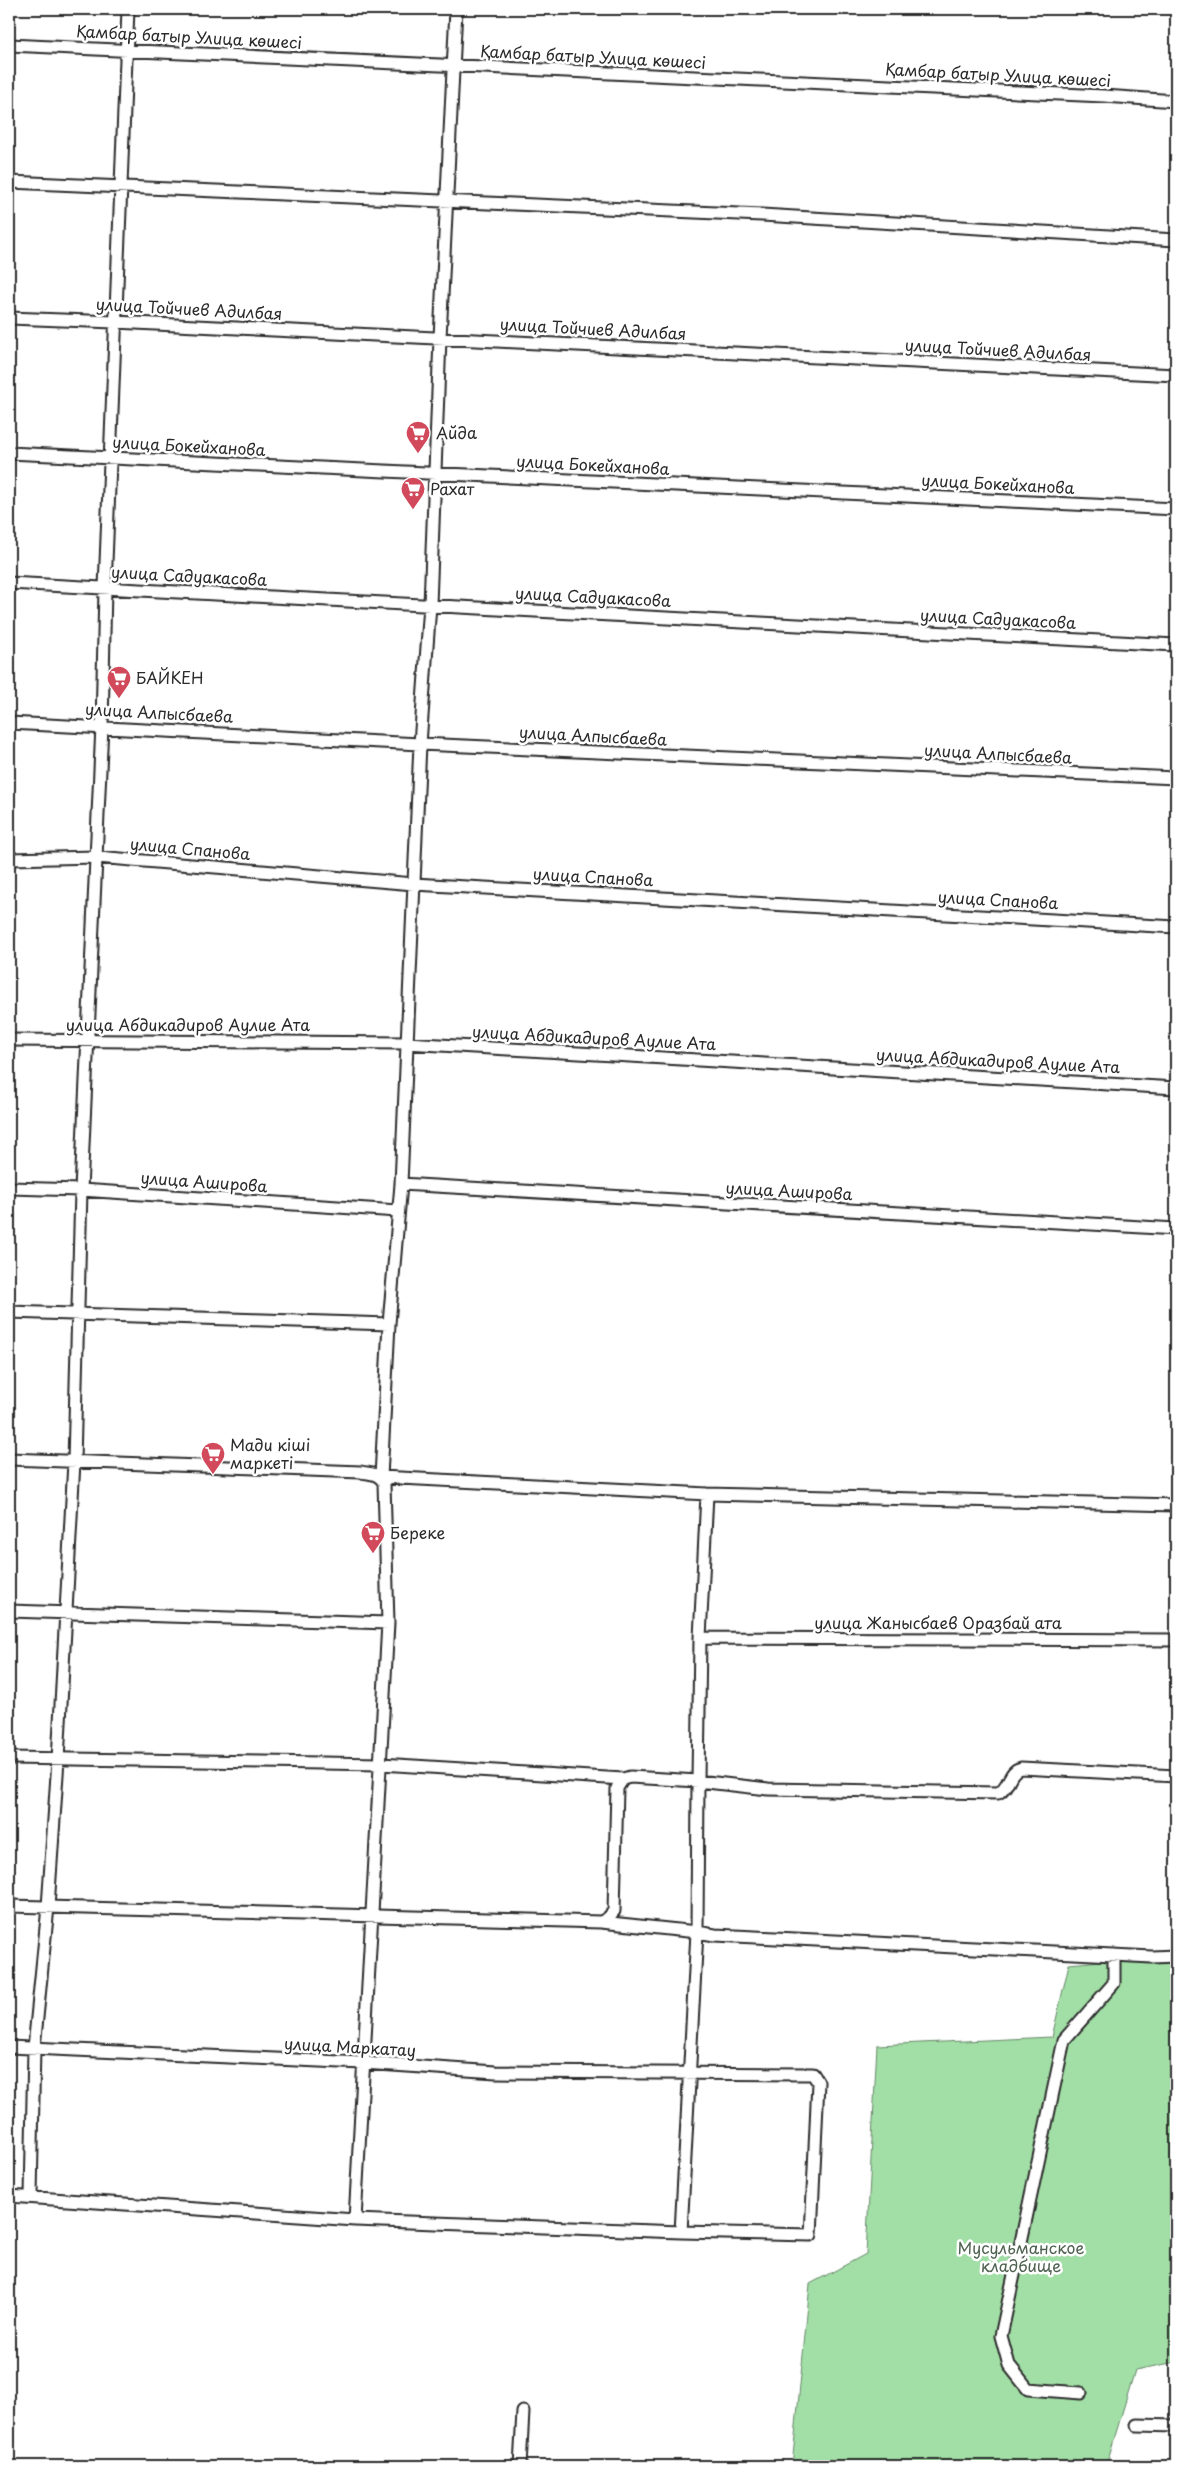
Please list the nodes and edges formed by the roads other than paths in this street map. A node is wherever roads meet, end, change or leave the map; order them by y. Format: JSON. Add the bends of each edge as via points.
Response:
{"nodes":[{"id":1,"x":128,"y":9,"type":"edge"},
{"id":2,"x":456,"y":9,"type":"edge"},
{"id":3,"x":9,"y":45,"type":"edge"},
{"id":4,"x":127,"y":50,"type":"junction"},
{"id":5,"x":454,"y":67,"type":"junction"},
{"id":6,"x":1176,"y":101,"type":"edge"},
{"id":7,"x":9,"y":182,"type":"edge"},
{"id":8,"x":121,"y":187,"type":"junction"},
{"id":9,"x":447,"y":202,"type":"junction"},
{"id":10,"x":1176,"y":240,"type":"edge"},
{"id":11,"x":9,"y":318,"type":"edge"},
{"id":12,"x":115,"y":322,"type":"junction"},
{"id":13,"x":440,"y":338,"type":"junction"},
{"id":14,"x":1176,"y":375,"type":"edge"},
{"id":15,"x":9,"y":453,"type":"edge"},
{"id":16,"x":109,"y":458,"type":"junction"},
{"id":17,"x":434,"y":474,"type":"junction"},
{"id":18,"x":1176,"y":509,"type":"edge"},
{"id":19,"x":9,"y":583,"type":"edge"},
{"id":20,"x":104,"y":588,"type":"junction"},
{"id":21,"x":430,"y":605,"type":"junction"},
{"id":22,"x":1176,"y":645,"type":"edge"},
{"id":23,"x":9,"y":722,"type":"edge"},
{"id":24,"x":102,"y":726,"type":"junction"},
{"id":25,"x":420,"y":744,"type":"junction"},
{"id":26,"x":1176,"y":778,"type":"edge"},
{"id":27,"x":97,"y":857,"type":"junction"},
{"id":28,"x":9,"y":859,"type":"edge"},
{"id":29,"x":414,"y":884,"type":"junction"},
{"id":30,"x":1176,"y":927,"type":"edge"},
{"id":31,"x":9,"y":1040,"type":"edge"},
{"id":32,"x":88,"y":1042,"type":"junction"},
{"id":33,"x":406,"y":1043,"type":"junction"},
{"id":34,"x":1176,"y":1088,"type":"edge"},
{"id":35,"x":401,"y":1184,"type":"junction"},
{"id":36,"x":9,"y":1188,"type":"edge"},
{"id":37,"x":81,"y":1190,"type":"junction"},
{"id":38,"x":398,"y":1211,"type":"junction"},
{"id":39,"x":1176,"y":1229,"type":"edge"},
{"id":40,"x":9,"y":1312,"type":"edge"},
{"id":41,"x":76,"y":1313,"type":"junction"},
{"id":42,"x":389,"y":1324,"type":"junction"},
{"id":43,"x":9,"y":1459,"type":"edge"},
{"id":44,"x":74,"y":1462,"type":"junction"},
{"id":45,"x":381,"y":1477,"type":"junction"},
{"id":46,"x":707,"y":1494,"type":"junction"},
{"id":47,"x":1176,"y":1505,"type":"edge"},
{"id":48,"x":9,"y":1611,"type":"edge"},
{"id":49,"x":66,"y":1613,"type":"junction"},
{"id":50,"x":388,"y":1623,"type":"junction"},
{"id":51,"x":700,"y":1638,"type":"junction"},
{"id":52,"x":1176,"y":1640,"type":"edge"},
{"id":53,"x":9,"y":1758,"type":"edge"},
{"id":54,"x":58,"y":1760,"type":"junction"},
{"id":55,"x":381,"y":1764,"type":"junction"},
{"id":56,"x":1176,"y":1776,"type":"edge"},
{"id":57,"x":623,"y":1779,"type":"junction"},
{"id":58,"x":698,"y":1781,"type":"junction"},
{"id":59,"x":9,"y":1906,"type":"edge"},
{"id":60,"x":48,"y":1907,"type":"junction"},
{"id":61,"x":371,"y":1916,"type":"junction"},
{"id":62,"x":601,"y":1922,"type":"junction"},
{"id":63,"x":697,"y":1932,"type":"junction"},
{"id":64,"x":1114,"y":1955,"type":"junction"},
{"id":65,"x":1176,"y":1956,"type":"edge"},
{"id":66,"x":9,"y":2047,"type":"edge"},
{"id":67,"x":34,"y":2048,"type":"junction"},
{"id":68,"x":363,"y":2063,"type":"junction"},
{"id":69,"x":689,"y":2073,"type":"junction"},
{"id":70,"x":9,"y":2196,"type":"edge"},
{"id":71,"x":31,"y":2196,"type":"junction"},
{"id":72,"x":354,"y":2220,"type":"junction"},
{"id":73,"x":681,"y":2232,"type":"junction"},
{"id":74,"x":1081,"y":2393,"type":"dead end"},
{"id":75,"x":523,"y":2412,"type":"dead end"},
{"id":76,"x":1137,"y":2425,"type":"dead end"},
{"id":77,"x":1176,"y":2426,"type":"edge"},
{"id":78,"x":520,"y":2466,"type":"edge"}],
"edges":[{"from":1,"to":4,"type":"street"},
{"from":2,"to":5,"type":"street"},
{"from":3,"to":4,"type":"street","name":"Қамбар батыр Улица көшесі"},
{"from":4,"to":5,"type":"street","name":"Қамбар батыр Улица көшесі"},
{"from":4,"to":8,"type":"street"},
{"from":5,"to":6,"type":"street","name":"Қамбар батыр Улица көшесі"},
{"from":5,"to":9,"type":"street"},
{"from":7,"to":8,"type":"street"},
{"from":8,"to":9,"type":"street"},
{"from":8,"to":12,"type":"street"},
{"from":9,"to":10,"type":"street","via":[[762,215]]},
{"from":9,"to":13,"type":"street"},
{"from":11,"to":12,"type":"street","name":"улица Тойчиев Адилбая"},
{"from":12,"to":13,"type":"street","name":"улица Тойчиев Адилбая"},
{"from":12,"to":16,"type":"street"},
{"from":13,"to":14,"type":"street","name":"улица Тойчиев Адилбая"},
{"from":13,"to":17,"type":"street"},
{"from":15,"to":16,"type":"street","name":"улица Бокейханова"},
{"from":16,"to":17,"type":"street","name":"улица Бокейханова"},
{"from":16,"to":20,"type":"street"},
{"from":17,"to":18,"type":"street","name":"улица Бокейханова"},
{"from":17,"to":21,"type":"street"},
{"from":19,"to":20,"type":"street","name":"улица Садуакасова"},
{"from":20,"to":21,"type":"street","name":"улица Садуакасова"},
{"from":20,"to":24,"type":"street"},
{"from":21,"to":22,"type":"street","name":"улица Садуакасова"},
{"from":21,"to":25,"type":"street"},
{"from":23,"to":24,"type":"street","name":"улица Алпысбаева"},
{"from":24,"to":25,"type":"street","name":"улица Алпысбаева"},
{"from":24,"to":27,"type":"street"},
{"from":25,"to":26,"type":"street","name":"улица Алпысбаева"},
{"from":25,"to":29,"type":"street"},
{"from":27,"to":28,"type":"street","name":"улица Спанова"},
{"from":27,"to":29,"type":"street","name":"улица Спанова"},
{"from":27,"to":32,"type":"street"},
{"from":29,"to":30,"type":"street","name":"улица Спанова"},
{"from":29,"to":33,"type":"street"},
{"from":31,"to":32,"type":"street","name":"улица Абдикадиров Аулие Ата"},
{"from":32,"to":33,"type":"street","name":"улица Абдикадиров Аулие Ата"},
{"from":32,"to":37,"type":"street"},
{"from":33,"to":34,"type":"street","name":"улица Абдикадиров Аулие Ата"},
{"from":33,"to":35,"type":"street"},
{"from":35,"to":38,"type":"street"},
{"from":35,"to":39,"type":"street","name":"улица Аширова"},
{"from":36,"to":37,"type":"street","name":"улица Аширова"},
{"from":37,"to":38,"type":"street","name":"улица Аширова"},
{"from":37,"to":41,"type":"street"},
{"from":38,"to":42,"type":"street"},
{"from":40,"to":41,"type":"street"},
{"from":41,"to":42,"type":"street"},
{"from":41,"to":44,"type":"street"},
{"from":42,"to":45,"type":"street"},
{"from":43,"to":44,"type":"street"},
{"from":44,"to":45,"type":"street","via":[[361,1472]]},
{"from":44,"to":49,"type":"street"},
{"from":45,"to":46,"type":"street"},
{"from":45,"to":50,"type":"street"},
{"from":46,"to":47,"type":"street"},
{"from":46,"to":51,"type":"street"},
{"from":48,"to":49,"type":"street"},
{"from":49,"to":50,"type":"street"},
{"from":49,"to":54,"type":"street"},
{"from":50,"to":55,"type":"street"},
{"from":51,"to":52,"type":"street","name":"улица Жанысбаев Оразбай ата"},
{"from":51,"to":58,"type":"street"},
{"from":53,"to":54,"type":"street"},
{"from":54,"to":55,"type":"street"},
{"from":54,"to":60,"type":"street"},
{"from":55,"to":57,"type":"street"},
{"from":55,"to":61,"type":"street"},
{"from":56,"to":58,"type":"street","via":[[1021,1768],[1013,1772],[1006,1787],[998,1793],[768,1789]]},
{"from":57,"to":58,"type":"street"},
{"from":57,"to":62,"type":"street","via":[[617,1788],[614,1911]]},
{"from":58,"to":63,"type":"street"},
{"from":59,"to":60,"type":"street"},
{"from":60,"to":61,"type":"street"},
{"from":60,"to":67,"type":"street"},
{"from":61,"to":62,"type":"street"},
{"from":61,"to":68,"type":"street"},
{"from":62,"to":63,"type":"street"},
{"from":63,"to":64,"type":"street","via":[[715,1936]]},
{"from":63,"to":69,"type":"street"},
{"from":64,"to":65,"type":"street"},
{"from":64,"to":74,"type":"street","via":[[1114,1983],[1064,2040],[1001,2336],[1009,2366],[1028,2389]]},
{"from":66,"to":67,"type":"street","name":"улица Маркатау"},
{"from":67,"to":68,"type":"street","name":"улица Маркатау"},
{"from":67,"to":71,"type":"street"},
{"from":68,"to":69,"type":"street","name":"улица Маркатау","via":[[496,2072]]},
{"from":68,"to":72,"type":"street"},
{"from":69,"to":73,"type":"street"},
{"from":69,"to":73,"type":"street","name":"улица Маркатау","via":[[813,2074],[818,2082],[811,2235]]},
{"from":70,"to":71,"type":"street"},
{"from":71,"to":72,"type":"street"},
{"from":72,"to":73,"type":"street"},
{"from":75,"to":78,"type":"street"},
{"from":76,"to":77,"type":"street"}]}
